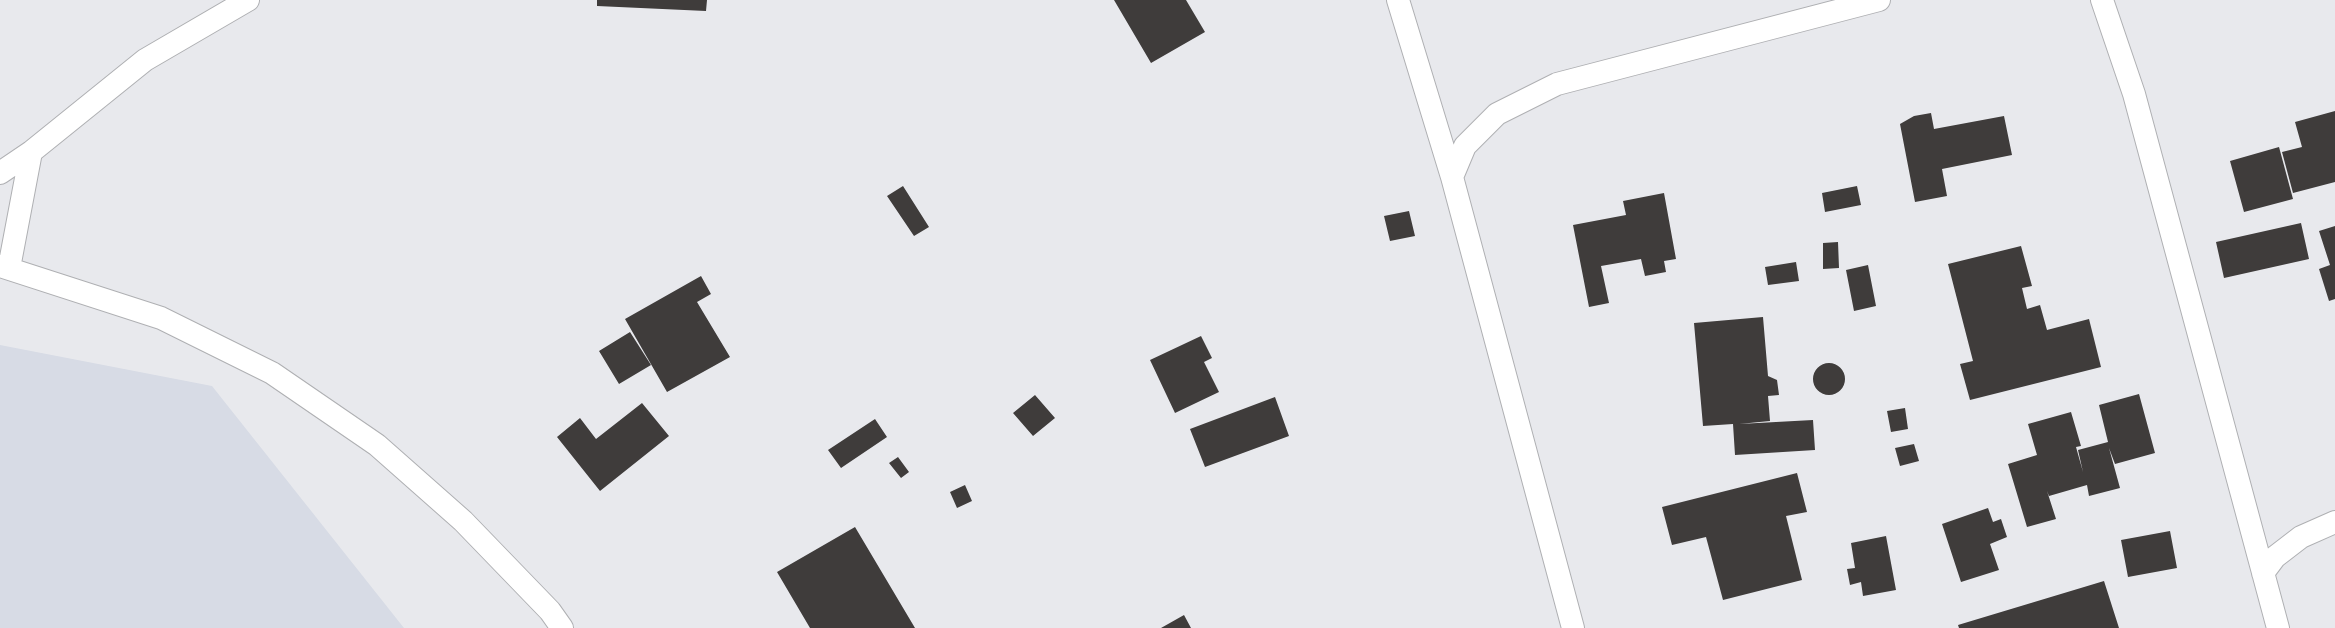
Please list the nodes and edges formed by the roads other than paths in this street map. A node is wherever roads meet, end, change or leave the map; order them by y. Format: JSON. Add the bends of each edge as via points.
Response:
{"nodes":[{"id":1,"x":248,"y":0,"type":"edge"},
{"id":2,"x":1398,"y":0,"type":"edge"},
{"id":3,"x":1879,"y":0,"type":"edge"},
{"id":4,"x":2102,"y":0,"type":"edge"},
{"id":5,"x":31,"y":152,"type":"junction"},
{"id":6,"x":0,"y":173,"type":"edge"},
{"id":7,"x":1452,"y":177,"type":"junction"},
{"id":8,"x":5,"y":267,"type":"edge"},
{"id":9,"x":2335,"y":522,"type":"edge"},
{"id":10,"x":2263,"y":573,"type":"junction"},
{"id":11,"x":562,"y":628,"type":"edge"},
{"id":12,"x":1573,"y":628,"type":"edge"},
{"id":13,"x":2278,"y":628,"type":"edge"}],
"edges":[{"from":1,"to":5,"type":"street","via":[[145,60]]},
{"from":2,"to":7,"type":"street"},
{"from":3,"to":7,"type":"street","via":[[1557,84],[1498,114],[1465,146]]},
{"from":4,"to":10,"type":"street","via":[[2134,94]]},
{"from":5,"to":6,"type":"street"},
{"from":5,"to":8,"type":"street"},
{"from":7,"to":12,"type":"street"},
{"from":8,"to":11,"type":"street","via":[[161,318],[272,373],[377,445],[463,521],[550,611]]},
{"from":9,"to":10,"type":"street","via":[[2300,537],[2275,557]]},
{"from":10,"to":13,"type":"street"}]}
